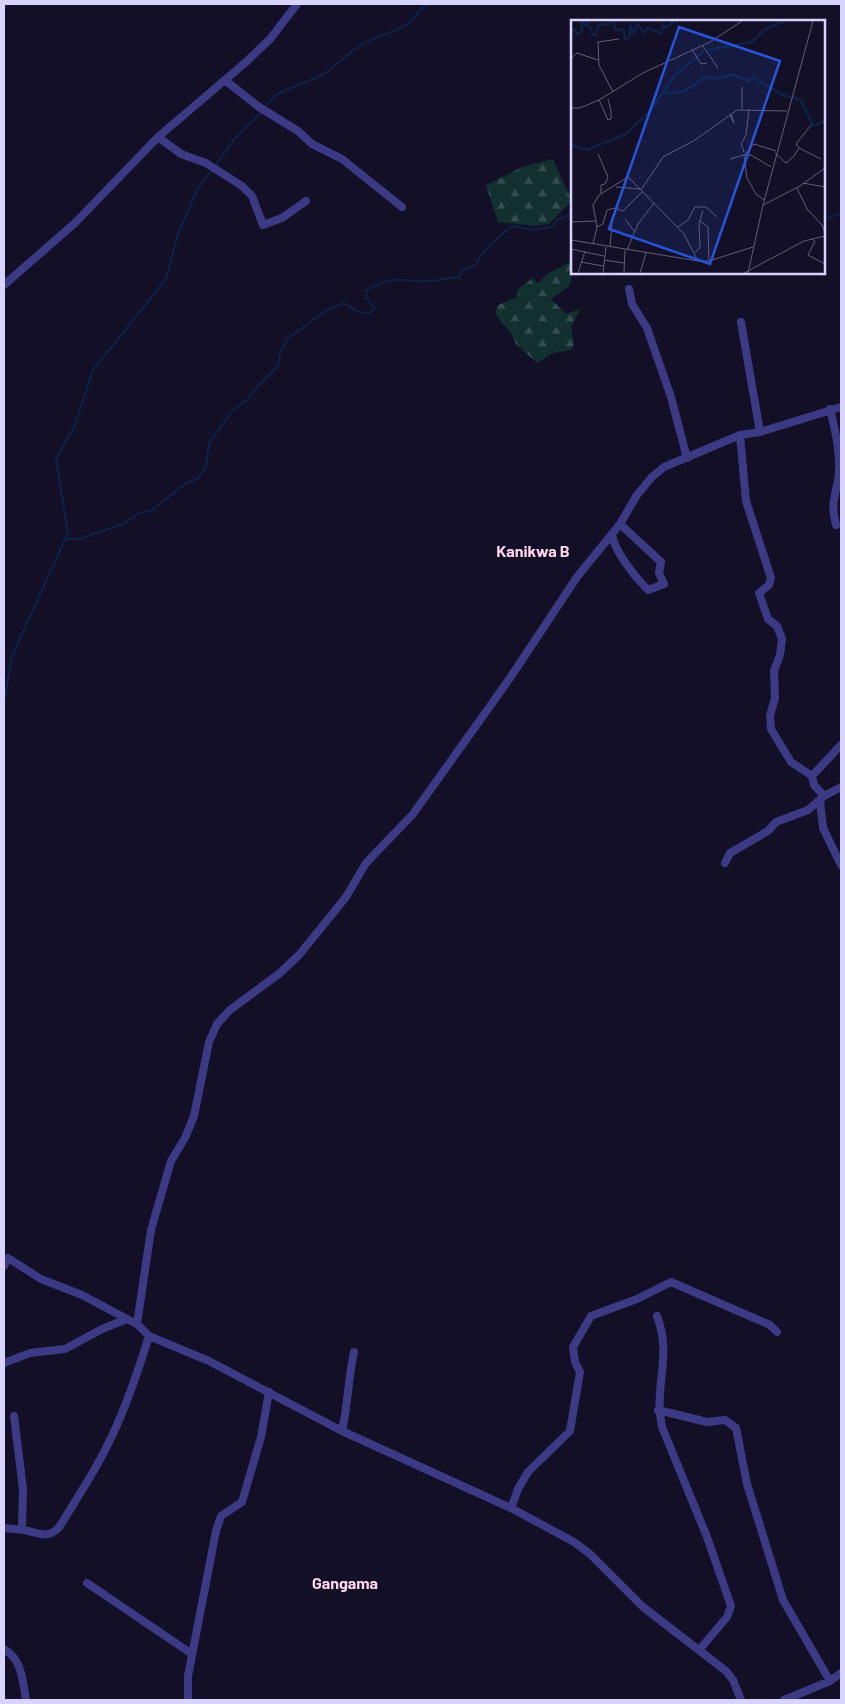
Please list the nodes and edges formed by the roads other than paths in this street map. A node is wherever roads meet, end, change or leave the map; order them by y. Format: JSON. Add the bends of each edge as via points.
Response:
{"nodes":[{"id":1,"x":297,"y":4,"type":"edge"},
{"id":2,"x":226,"y":81,"type":"junction"},
{"id":3,"x":158,"y":137,"type":"junction"},
{"id":4,"x":306,"y":201,"type":"dead end"},
{"id":5,"x":402,"y":207,"type":"dead end"},
{"id":6,"x":4,"y":285,"type":"edge"},
{"id":7,"x":629,"y":290,"type":"dead end"},
{"id":8,"x":741,"y":322,"type":"dead end"},
{"id":9,"x":841,"y":407,"type":"edge"},
{"id":10,"x":830,"y":409,"type":"junction"},
{"id":11,"x":760,"y":432,"type":"junction"},
{"id":12,"x":740,"y":435,"type":"junction"},
{"id":13,"x":687,"y":458,"type":"junction"},
{"id":14,"x":620,"y":524,"type":"junction"},
{"id":15,"x":836,"y":524,"type":"dead end"},
{"id":16,"x":612,"y":534,"type":"junction"},
{"id":17,"x":841,"y":745,"type":"edge"},
{"id":18,"x":812,"y":776,"type":"junction"},
{"id":19,"x":841,"y":787,"type":"edge"},
{"id":20,"x":822,"y":798,"type":"junction"},
{"id":21,"x":725,"y":864,"type":"dead end"},
{"id":22,"x":841,"y":865,"type":"edge"},
{"id":23,"x":4,"y":1266,"type":"edge"},
{"id":24,"x":657,"y":1316,"type":"dead end"},
{"id":25,"x":127,"y":1319,"type":"junction"},
{"id":26,"x":137,"y":1324,"type":"junction"},
{"id":27,"x":778,"y":1332,"type":"dead end"},
{"id":28,"x":149,"y":1336,"type":"junction"},
{"id":29,"x":354,"y":1352,"type":"dead end"},
{"id":30,"x":4,"y":1363,"type":"edge"},
{"id":31,"x":269,"y":1392,"type":"junction"},
{"id":32,"x":658,"y":1410,"type":"junction"},
{"id":33,"x":14,"y":1416,"type":"dead end"},
{"id":34,"x":342,"y":1431,"type":"junction"},
{"id":35,"x":511,"y":1508,"type":"junction"},
{"id":36,"x":4,"y":1528,"type":"edge"},
{"id":37,"x":22,"y":1530,"type":"junction"},
{"id":38,"x":87,"y":1583,"type":"dead end"},
{"id":39,"x":4,"y":1649,"type":"edge"},
{"id":40,"x":700,"y":1650,"type":"junction"},
{"id":41,"x":192,"y":1654,"type":"junction"},
{"id":42,"x":841,"y":1673,"type":"edge"},
{"id":43,"x":830,"y":1681,"type":"junction"},
{"id":44,"x":26,"y":1700,"type":"edge"},
{"id":45,"x":188,"y":1700,"type":"edge"},
{"id":46,"x":741,"y":1700,"type":"edge"},
{"id":47,"x":784,"y":1700,"type":"edge"}],
"edges":[{"from":1,"to":2,"type":"street","via":[[270,39]]},
{"from":2,"to":3,"type":"street"},
{"from":2,"to":5,"type":"street","via":[[312,144],[342,159]]},
{"from":3,"to":4,"type":"street","via":[[181,154],[206,163],[242,186],[252,196],[263,225],[282,218]]},
{"from":3,"to":6,"type":"street","via":[[75,223]]},
{"from":7,"to":13,"type":"street","via":[[632,304],[648,328],[677,415]]},
{"from":8,"to":11,"type":"street"},
{"from":9,"to":10,"type":"street"},
{"from":10,"to":11,"type":"street"},
{"from":10,"to":15,"type":"street","via":[[838,440],[839,472],[832,504]]},
{"from":11,"to":12,"type":"street"},
{"from":12,"to":13,"type":"street"},
{"from":12,"to":18,"type":"street","via":[[746,501],[771,578],[769,585],[759,592],[760,600],[782,639],[774,671],[770,723],[790,762]]},
{"from":13,"to":14,"type":"street","via":[[664,467],[652,476]]},
{"from":14,"to":16,"type":"street"},
{"from":14,"to":16,"type":"street","via":[[661,562],[659,573],[664,584],[648,590],[628,570]]},
{"from":16,"to":26,"type":"street","via":[[577,578],[413,814],[366,863],[346,898],[299,954],[217,1024],[209,1042],[194,1116],[171,1161],[153,1223]]},
{"from":17,"to":18,"type":"street"},
{"from":18,"to":20,"type":"street"},
{"from":19,"to":20,"type":"street"},
{"from":20,"to":21,"type":"street","via":[[808,810],[776,822],[768,831],[730,853]]},
{"from":20,"to":22,"type":"street","via":[[823,828]]},
{"from":23,"to":25,"type":"street","via":[[8,1258],[41,1279],[82,1295]]},
{"from":24,"to":32,"type":"street","via":[[665,1355]]},
{"from":25,"to":26,"type":"street"},
{"from":25,"to":30,"type":"street","via":[[65,1349],[30,1353]]},
{"from":26,"to":28,"type":"street"},
{"from":27,"to":35,"type":"street","via":[[770,1325],[671,1282],[591,1316],[573,1347],[580,1372],[570,1431],[528,1472]]},
{"from":28,"to":31,"type":"street","via":[[209,1361]]},
{"from":28,"to":37,"type":"street","via":[[135,1380],[105,1451],[60,1526],[47,1536]]},
{"from":29,"to":34,"type":"street"},
{"from":31,"to":34,"type":"street"},
{"from":31,"to":41,"type":"street","via":[[262,1437],[242,1502],[219,1519]]},
{"from":32,"to":40,"type":"street","via":[[730,1598],[727,1617]]},
{"from":32,"to":43,"type":"street","via":[[708,1422],[725,1420],[736,1428],[747,1484],[783,1600]]},
{"from":33,"to":37,"type":"street","via":[[22,1489]]},
{"from":34,"to":35,"type":"street"},
{"from":35,"to":40,"type":"street","via":[[590,1554],[643,1607]]},
{"from":36,"to":37,"type":"street"},
{"from":38,"to":41,"type":"street"},
{"from":39,"to":44,"type":"street","via":[[15,1658],[21,1671]]},
{"from":40,"to":46,"type":"street","via":[[726,1671]]},
{"from":41,"to":45,"type":"street"},
{"from":42,"to":43,"type":"street"},
{"from":43,"to":47,"type":"street"}]}
